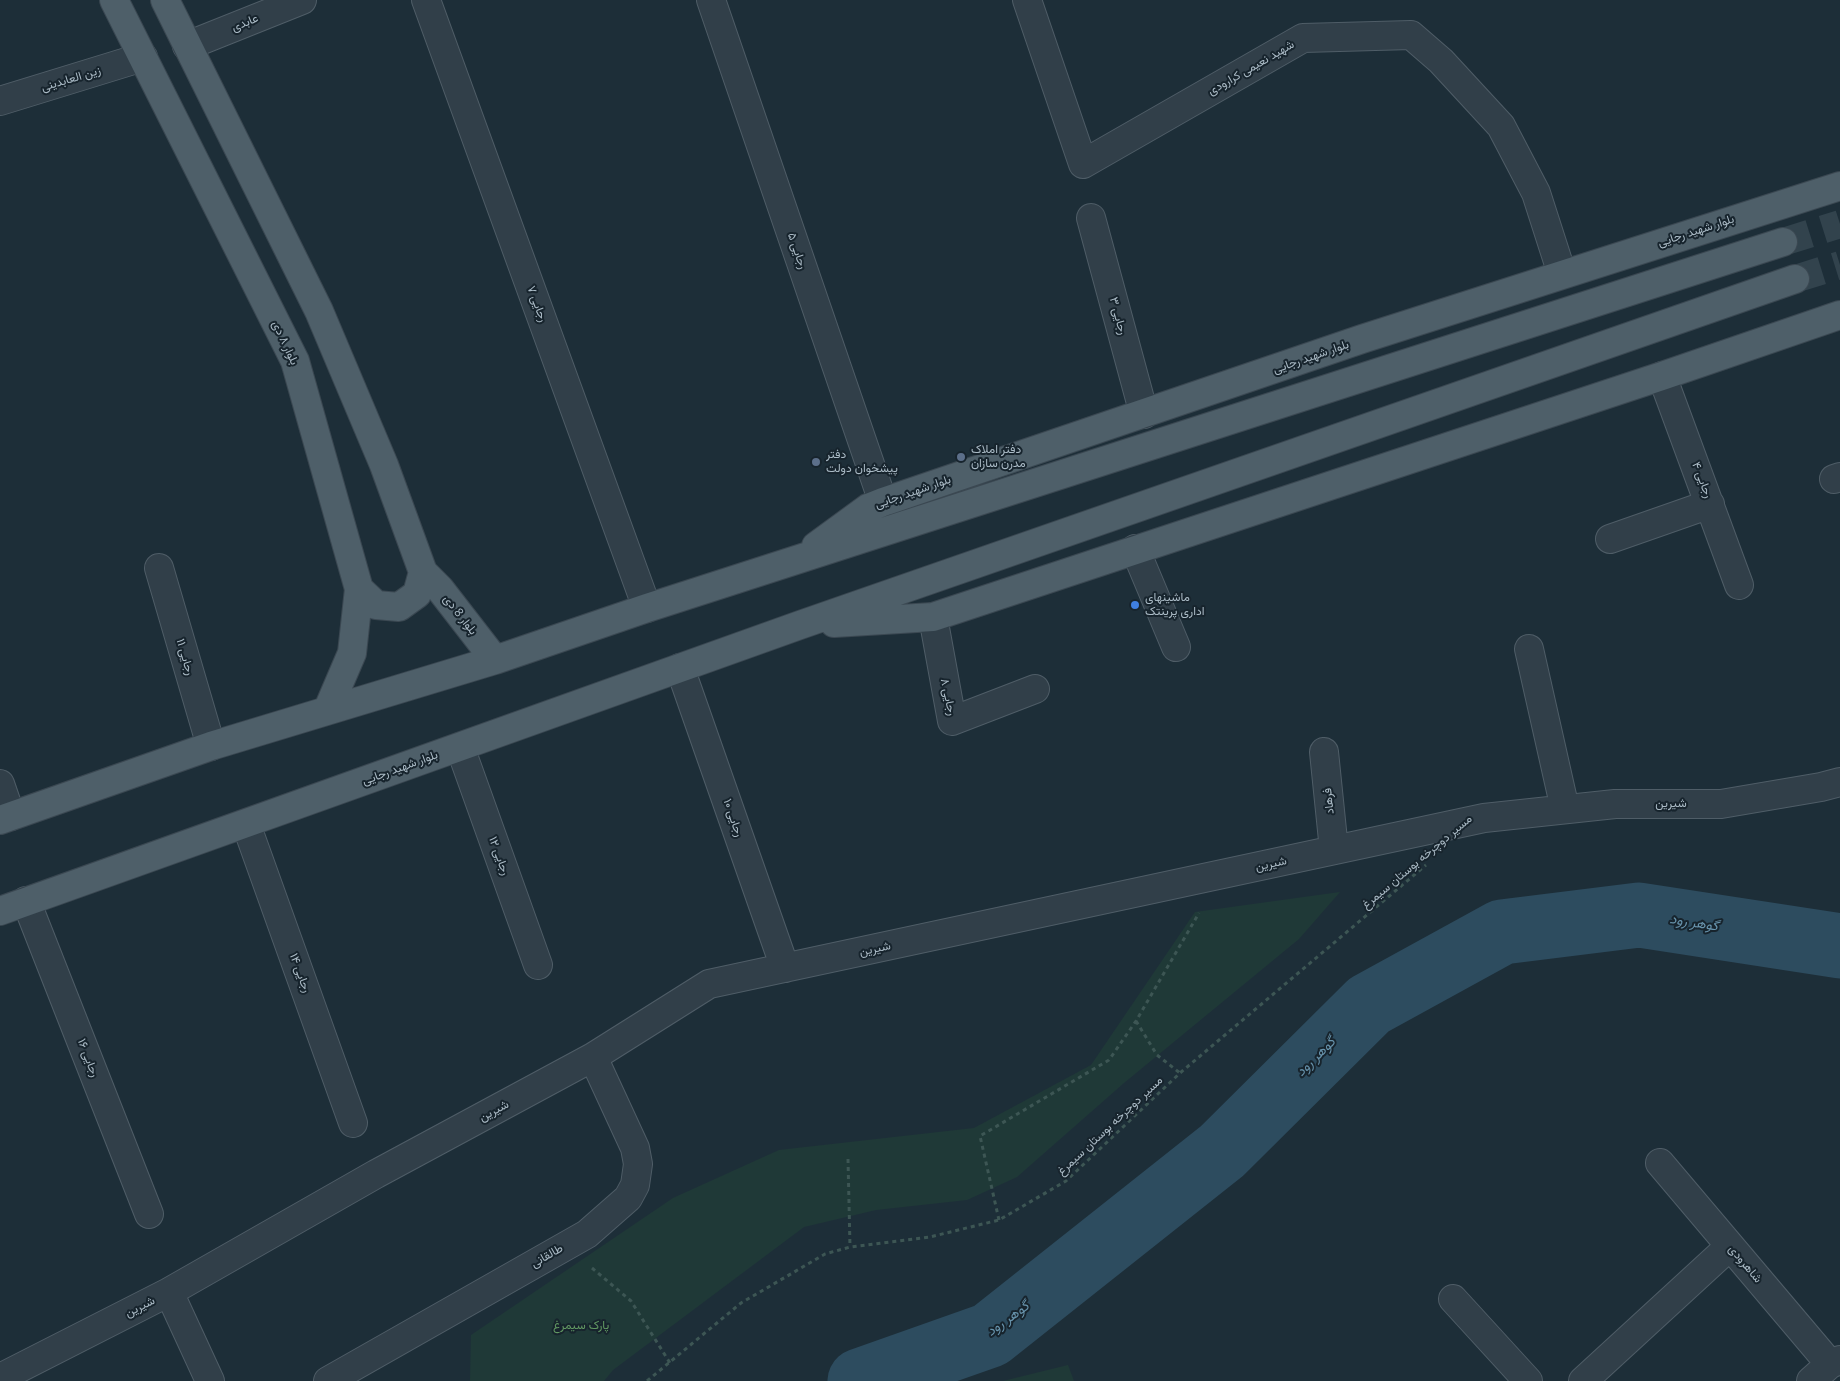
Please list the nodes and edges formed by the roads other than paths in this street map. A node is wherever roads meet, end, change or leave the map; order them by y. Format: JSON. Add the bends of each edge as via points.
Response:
{"nodes":[{"id":1,"x":114,"y":0,"type":"edge"},
{"id":2,"x":165,"y":0,"type":"edge"},
{"id":3,"x":302,"y":0,"type":"edge"},
{"id":4,"x":426,"y":0,"type":"edge"},
{"id":5,"x":710,"y":0,"type":"edge"},
{"id":6,"x":1027,"y":0,"type":"edge"},
{"id":7,"x":187,"y":46,"type":"junction"},
{"id":8,"x":143,"y":57,"type":"junction"},
{"id":9,"x":0,"y":102,"type":"edge"},
{"id":10,"x":1838,"y":188,"type":"edge"},
{"id":11,"x":1091,"y":218,"type":"dead end"},
{"id":12,"x":1784,"y":242,"type":"tunnel mouth"},
{"id":13,"x":1562,"y":274,"type":"junction"},
{"id":14,"x":1795,"y":278,"type":"tunnel mouth"},
{"id":15,"x":1840,"y":315,"type":"edge"},
{"id":16,"x":1662,"y":376,"type":"junction"},
{"id":17,"x":1144,"y":414,"type":"junction"},
{"id":18,"x":883,"y":502,"type":"junction"},
{"id":19,"x":1710,"y":504,"type":"junction"},
{"id":20,"x":1610,"y":539,"type":"dead end"},
{"id":21,"x":1134,"y":549,"type":"junction"},
{"id":22,"x":797,"y":560,"type":"junction"},
{"id":23,"x":159,"y":568,"type":"dead end"},
{"id":24,"x":423,"y":572,"type":"junction"},
{"id":25,"x":1739,"y":585,"type":"dead end"},
{"id":26,"x":360,"y":589,"type":"junction"},
{"id":27,"x":647,"y":608,"type":"junction"},
{"id":28,"x":933,"y":617,"type":"junction"},
{"id":29,"x":800,"y":625,"type":"junction"},
{"id":30,"x":1176,"y":647,"type":"dead end"},
{"id":31,"x":1529,"y":649,"type":"dead end"},
{"id":32,"x":495,"y":660,"type":"junction"},
{"id":33,"x":680,"y":668,"type":"junction"},
{"id":34,"x":1035,"y":690,"type":"dead end"},
{"id":35,"x":328,"y":709,"type":"junction"},
{"id":36,"x":211,"y":746,"type":"junction"},
{"id":37,"x":460,"y":747,"type":"junction"},
{"id":38,"x":1324,"y":752,"type":"dead end"},
{"id":39,"x":1840,"y":782,"type":"edge"},
{"id":40,"x":0,"y":784,"type":"edge"},
{"id":41,"x":1565,"y":809,"type":"junction"},
{"id":42,"x":5,"y":818,"type":"edge"},
{"id":43,"x":246,"y":824,"type":"junction"},
{"id":44,"x":1334,"y":850,"type":"junction"},
{"id":45,"x":26,"y":901,"type":"junction"},
{"id":46,"x":0,"y":911,"type":"edge"},
{"id":47,"x":538,"y":965,"type":"dead end"},
{"id":48,"x":786,"y":968,"type":"junction"},
{"id":49,"x":593,"y":1057,"type":"junction"},
{"id":50,"x":353,"y":1123,"type":"dead end"},
{"id":51,"x":1660,"y":1163,"type":"dead end"},
{"id":52,"x":149,"y":1214,"type":"dead end"},
{"id":53,"x":1730,"y":1246,"type":"junction"},
{"id":54,"x":169,"y":1292,"type":"junction"},
{"id":55,"x":1453,"y":1299,"type":"dead end"},
{"id":56,"x":1827,"y":1368,"type":"edge"},
{"id":57,"x":0,"y":1378,"type":"edge"},
{"id":58,"x":210,"y":1381,"type":"edge"},
{"id":59,"x":328,"y":1381,"type":"edge"},
{"id":60,"x":1528,"y":1381,"type":"edge"},
{"id":61,"x":1583,"y":1381,"type":"edge"}],
"edges":[{"from":1,"to":8,"type":"main road","name":"بلوار ۸ دی"},
{"from":2,"to":7,"type":"main road"},
{"from":3,"to":7,"type":"street","name":"عابدی"},
{"from":4,"to":27,"type":"street","name":"رجایی ۷"},
{"from":5,"to":18,"type":"street","name":"رجایی ۵"},
{"from":6,"to":13,"type":"street","name":"شهید نعیمی کرارودی","via":[[1083,164],[1303,38],[1411,35],[1441,61],[1501,126],[1536,192]]},
{"from":7,"to":24,"type":"main road","via":[[319,312],[384,465]]},
{"from":8,"to":9,"type":"street","name":"زین العابدینی"},
{"from":8,"to":26,"type":"main road","name":"بلوار ۸ دی","via":[[295,361]]},
{"from":10,"to":13,"type":"main road","name":"بلوار شهید رجایی"},
{"from":11,"to":17,"type":"street","name":"رجایی ۳"},
{"from":12,"to":22,"type":"main road","name":"بلوار شهید رجایی"},
{"from":13,"to":17,"type":"main road","name":"بلوار شهید رجایی"},
{"from":14,"to":29,"type":"main road","name":"بلوار شهید رجایی"},
{"from":15,"to":16,"type":"main road","name":"بلوار شهید رجایی"},
{"from":16,"to":19,"type":"street","name":"رجایی ۴"},
{"from":16,"to":21,"type":"main road","name":"بلوار شهید رجایی"},
{"from":17,"to":18,"type":"main road","name":"بلوار شهید رجایی"},
{"from":18,"to":22,"type":"main road","name":"بلوار شهید رجایی","via":[[868,508]]},
{"from":19,"to":20,"type":"street"},
{"from":19,"to":25,"type":"street","name":"رجایی ۴"},
{"from":21,"to":28,"type":"main road","name":"بلوار شهید رجایی"},
{"from":21,"to":30,"type":"street"},
{"from":22,"to":27,"type":"main road","name":"بلوار شهید رجایی"},
{"from":23,"to":36,"type":"street","name":"رجایی ۱۱"},
{"from":24,"to":26,"type":"main road","via":[[417,594],[399,607],[376,605]]},
{"from":24,"to":32,"type":"main road","name":"بلوار 8 دی"},
{"from":26,"to":35,"type":"main road","name":"بلوار ۸ دی","via":[[352,653]]},
{"from":27,"to":32,"type":"main road","name":"بلوار شهید رجایی"},
{"from":28,"to":29,"type":"main road","name":"بلوار شهید رجایی"},
{"from":28,"to":34,"type":"street","name":"رجایی ۸","via":[[952,721]]},
{"from":29,"to":33,"type":"main road","name":"بلوار شهید رجایی"},
{"from":31,"to":41,"type":"street"},
{"from":32,"to":35,"type":"main road","name":"بلوار شهید رجایی"},
{"from":33,"to":37,"type":"main road","name":"بلوار شهید رجایی"},
{"from":33,"to":48,"type":"street","name":"رجایی ۱۰"},
{"from":35,"to":36,"type":"main road","name":"بلوار شهید رجایی"},
{"from":36,"to":42,"type":"main road","name":"بلوار شهید رجایی"},
{"from":37,"to":43,"type":"main road","name":"بلوار شهید رجایی"},
{"from":37,"to":47,"type":"street","name":"رجایی ۱۲"},
{"from":38,"to":44,"type":"street","name":"فرهاد"},
{"from":39,"to":41,"type":"street","name":"شیرین","via":[[1722,804],[1615,804]]},
{"from":40,"to":42,"type":"street"},
{"from":41,"to":44,"type":"street","name":"شیرین","via":[[1484,818]]},
{"from":43,"to":45,"type":"main road","name":"بلوار شهید رجایی"},
{"from":43,"to":50,"type":"street","name":"رجایی ۱۴"},
{"from":44,"to":48,"type":"street","name":"شیرین"},
{"from":45,"to":46,"type":"main road","name":"بلوار شهید رجایی"},
{"from":45,"to":52,"type":"street","name":"رجایی ۱۶"},
{"from":48,"to":49,"type":"street","name":"شیرین","via":[[709,984]]},
{"from":49,"to":54,"type":"street","name":"شیرین","via":[[376,1174]]},
{"from":49,"to":59,"type":"street","name":"طالقانی","via":[[635,1148],[638,1164],[635,1185],[628,1198],[587,1234]]},
{"from":51,"to":53,"type":"street","name":"شاهرودی"},
{"from":53,"to":56,"type":"street","name":"شاهرودی"},
{"from":53,"to":61,"type":"street"},
{"from":54,"to":57,"type":"street","name":"شیرین"},
{"from":54,"to":58,"type":"street"},
{"from":55,"to":60,"type":"street"}]}
